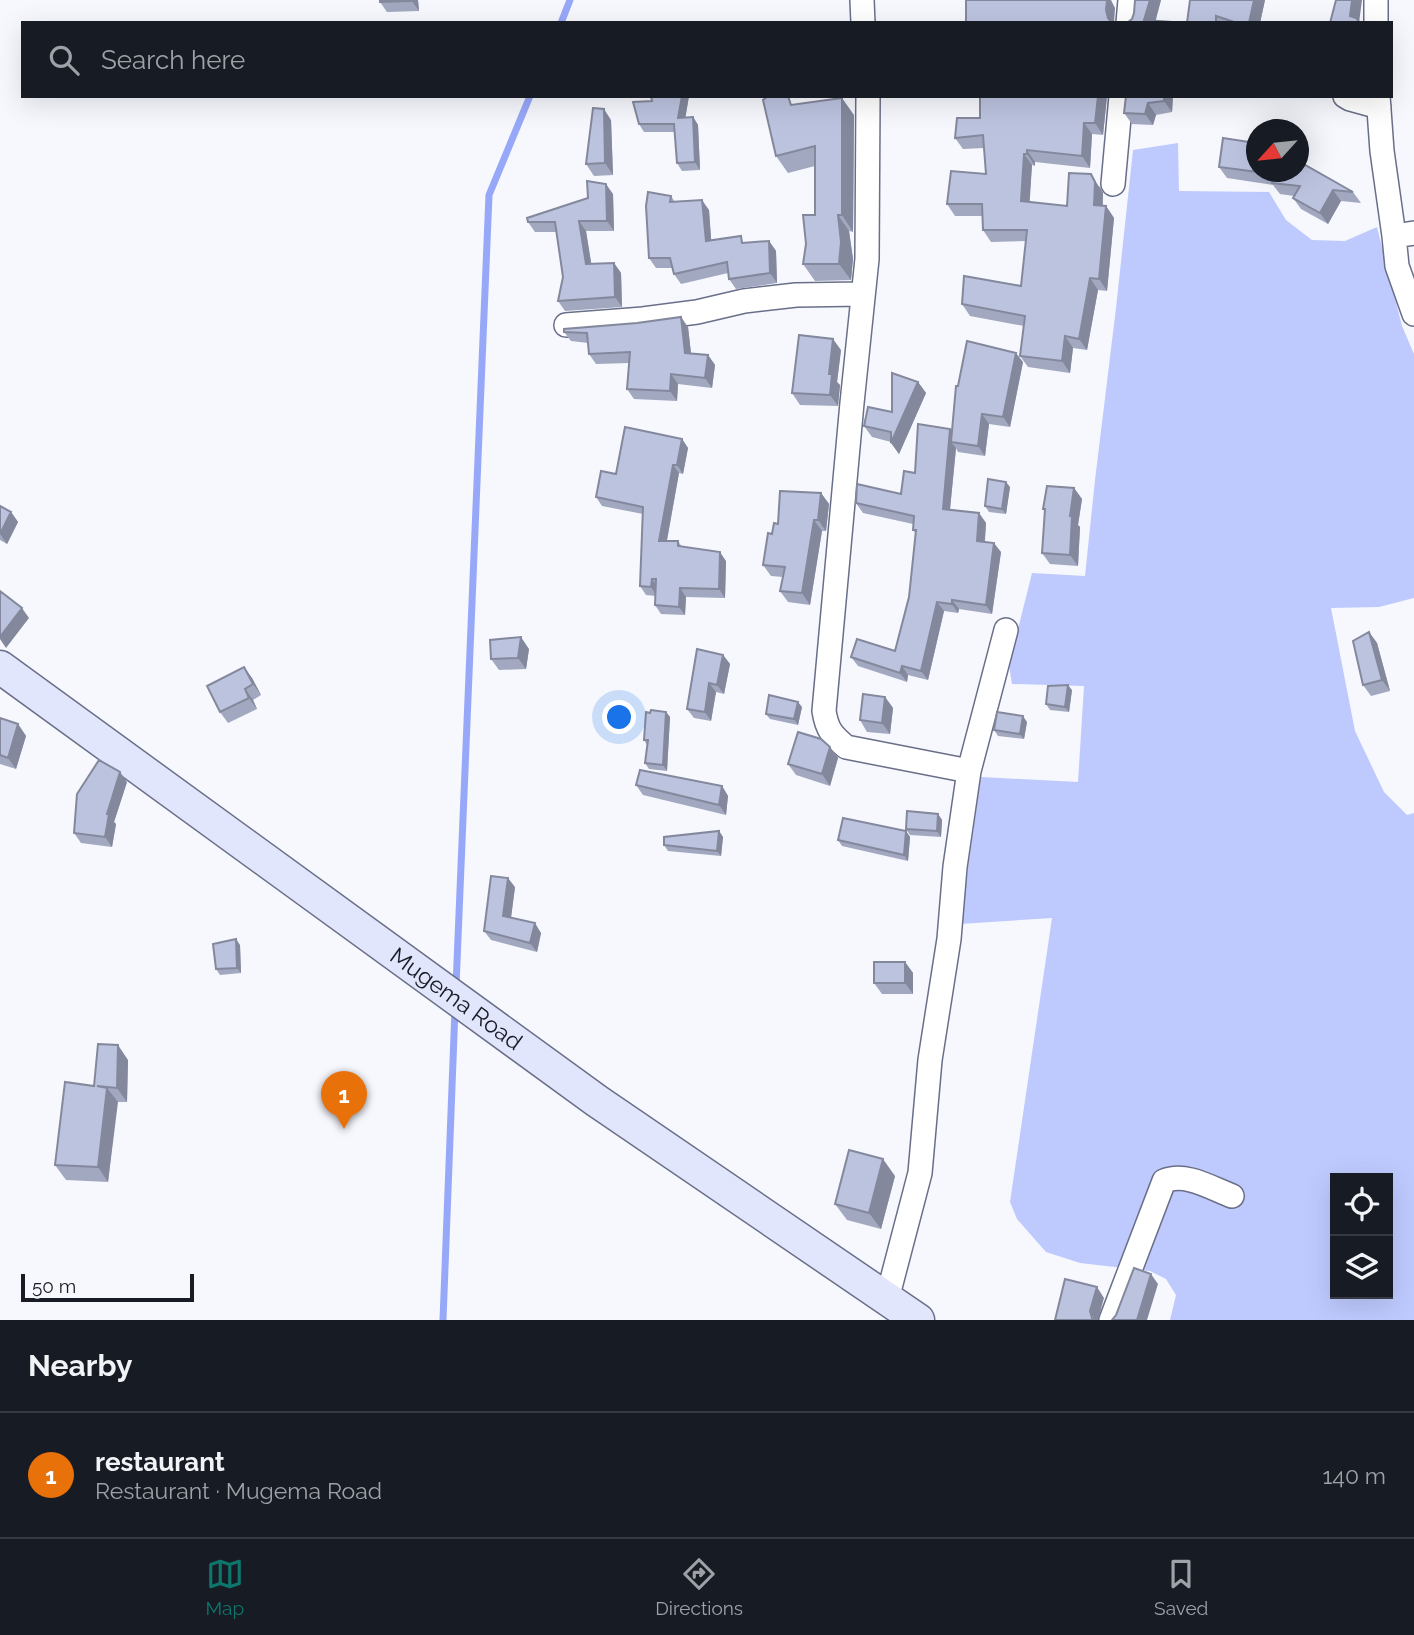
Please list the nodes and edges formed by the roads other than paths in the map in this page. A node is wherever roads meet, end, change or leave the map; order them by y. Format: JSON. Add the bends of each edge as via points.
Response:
{"nodes":[{"id":1,"x":862,"y":0,"type":"edge"},
{"id":2,"x":1130,"y":0,"type":"edge"},
{"id":3,"x":1376,"y":0,"type":"edge"},
{"id":4,"x":863,"y":21,"type":"edge"},
{"id":5,"x":1128,"y":21,"type":"edge"},
{"id":6,"x":1376,"y":21,"type":"edge"},
{"id":7,"x":868,"y":98,"type":"edge"},
{"id":8,"x":1121,"y":98,"type":"edge"},
{"id":9,"x":1348,"y":98,"type":"edge"},
{"id":10,"x":1378,"y":101,"type":"edge"},
{"id":11,"x":1113,"y":184,"type":"dead end"},
{"id":12,"x":1404,"y":235,"type":"edge"},
{"id":13,"x":863,"y":295,"type":"junction"},
{"id":14,"x":1414,"y":314,"type":"edge"},
{"id":15,"x":566,"y":325,"type":"dead end"},
{"id":16,"x":1006,"y":630,"type":"dead end"},
{"id":17,"x":0,"y":667,"type":"edge"},
{"id":18,"x":969,"y":771,"type":"junction"},
{"id":19,"x":1232,"y":1196,"type":"dead end"},
{"id":20,"x":887,"y":1299,"type":"junction"},
{"id":21,"x":918,"y":1320,"type":"edge"},
{"id":22,"x":1111,"y":1320,"type":"edge"}],
"edges":[{"from":1,"to":4,"type":"street"},
{"from":2,"to":5,"type":"street"},
{"from":3,"to":6,"type":"street"},
{"from":7,"to":13,"type":"street"},
{"from":8,"to":11,"type":"street"},
{"from":9,"to":10,"type":"street"},
{"from":10,"to":12,"type":"street","via":[[1382,151]]},
{"from":12,"to":14,"type":"street","via":[[1397,266]]},
{"from":13,"to":15,"type":"street","via":[[796,295],[643,319]]},
{"from":13,"to":18,"type":"street","via":[[826,725],[846,747]]},
{"from":16,"to":18,"type":"street"},
{"from":17,"to":20,"type":"street","name":"Mugema Road","via":[[597,1101]]},
{"from":18,"to":20,"type":"street","via":[[930,1060],[920,1173]]},
{"from":19,"to":22,"type":"street","via":[[1190,1179],[1164,1181]]},
{"from":20,"to":21,"type":"street","name":"Mugema Road"}]}
